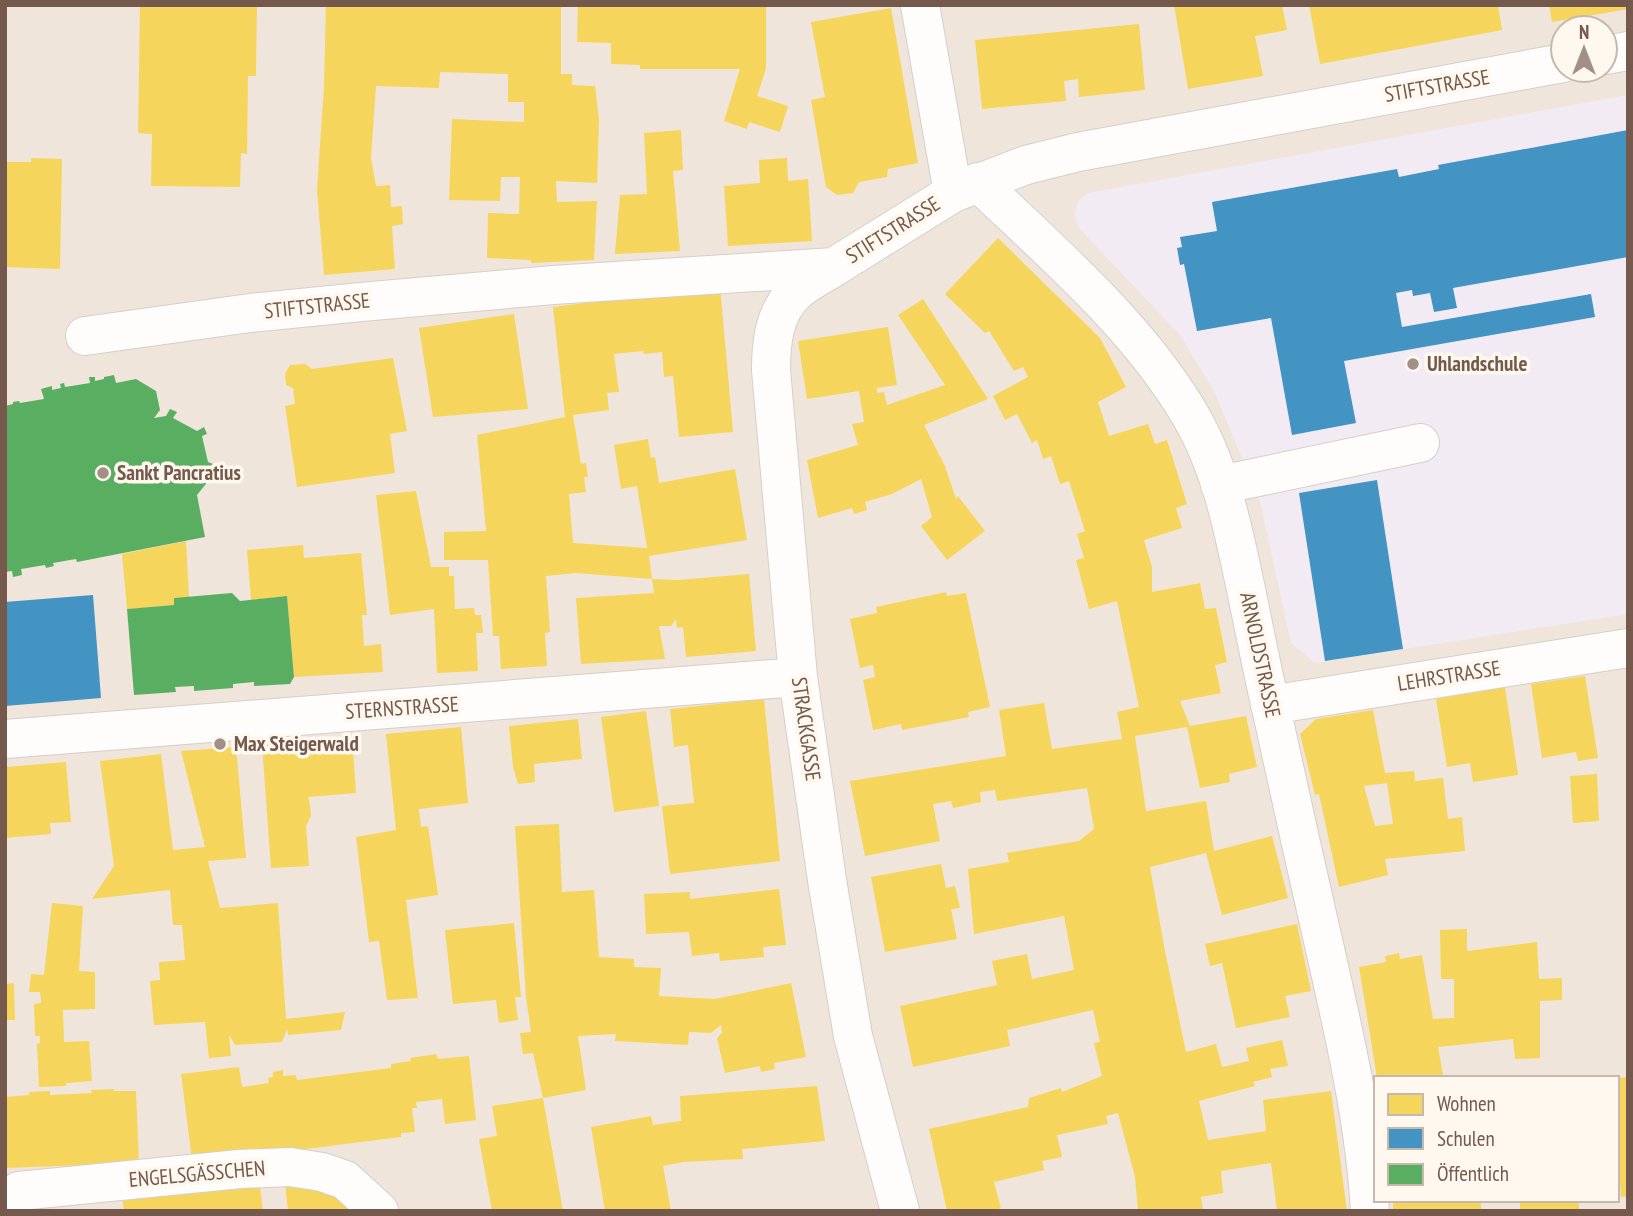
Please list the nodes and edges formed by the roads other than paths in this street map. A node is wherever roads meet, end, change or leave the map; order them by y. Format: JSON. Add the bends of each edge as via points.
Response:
{"nodes":[{"id":1,"x":920,"y":5,"type":"edge"},
{"id":2,"x":1549,"y":66,"type":"edge"},
{"id":3,"x":965,"y":187,"type":"junction"},
{"id":4,"x":834,"y":267,"type":"junction"},
{"id":5,"x":85,"y":336,"type":"dead end"},
{"id":6,"x":1420,"y":443,"type":"dead end"},
{"id":7,"x":1220,"y":485,"type":"junction"},
{"id":8,"x":1628,"y":648,"type":"edge"},
{"id":9,"x":798,"y":677,"type":"junction"},
{"id":10,"x":1270,"y":705,"type":"junction"},
{"id":11,"x":5,"y":739,"type":"edge"},
{"id":12,"x":5,"y":1201,"type":"edge"},
{"id":13,"x":897,"y":1210,"type":"edge"},
{"id":14,"x":379,"y":1211,"type":"edge"},
{"id":15,"x":1370,"y":1211,"type":"edge"}],
"edges":[{"from":1,"to":3,"type":"street"},
{"from":2,"to":3,"type":"street","name":"STIFTSTRASSE","via":[[1078,152]]},
{"from":3,"to":4,"type":"street","name":"STIFTSTRASSE"},
{"from":3,"to":7,"type":"street","name":"ARNOLDSTRASSE","via":[[1078,278],[1126,328],[1190,414]]},
{"from":4,"to":5,"type":"street","name":"STIFTSTRASSE","via":[[361,302]]},
{"from":4,"to":9,"type":"street","name":"STRACKGASSE","via":[[796,292],[784,306],[771,346]]},
{"from":6,"to":7,"type":"street"},
{"from":7,"to":10,"type":"street","name":"ARNOLDSTRASSE"},
{"from":8,"to":10,"type":"street","name":"LEHRSTRASSE"},
{"from":9,"to":11,"type":"street","name":"STERNSTRASSE"},
{"from":9,"to":13,"type":"street","name":"STRACKGASSE","via":[[853,1036]]},
{"from":10,"to":15,"type":"street","name":"ARNOLDSTRASSE","via":[[1348,1051]]},
{"from":12,"to":14,"type":"street","name":"ENGELSGÄSSCHEN","via":[[19,1191],[290,1167],[345,1180]]}]}
